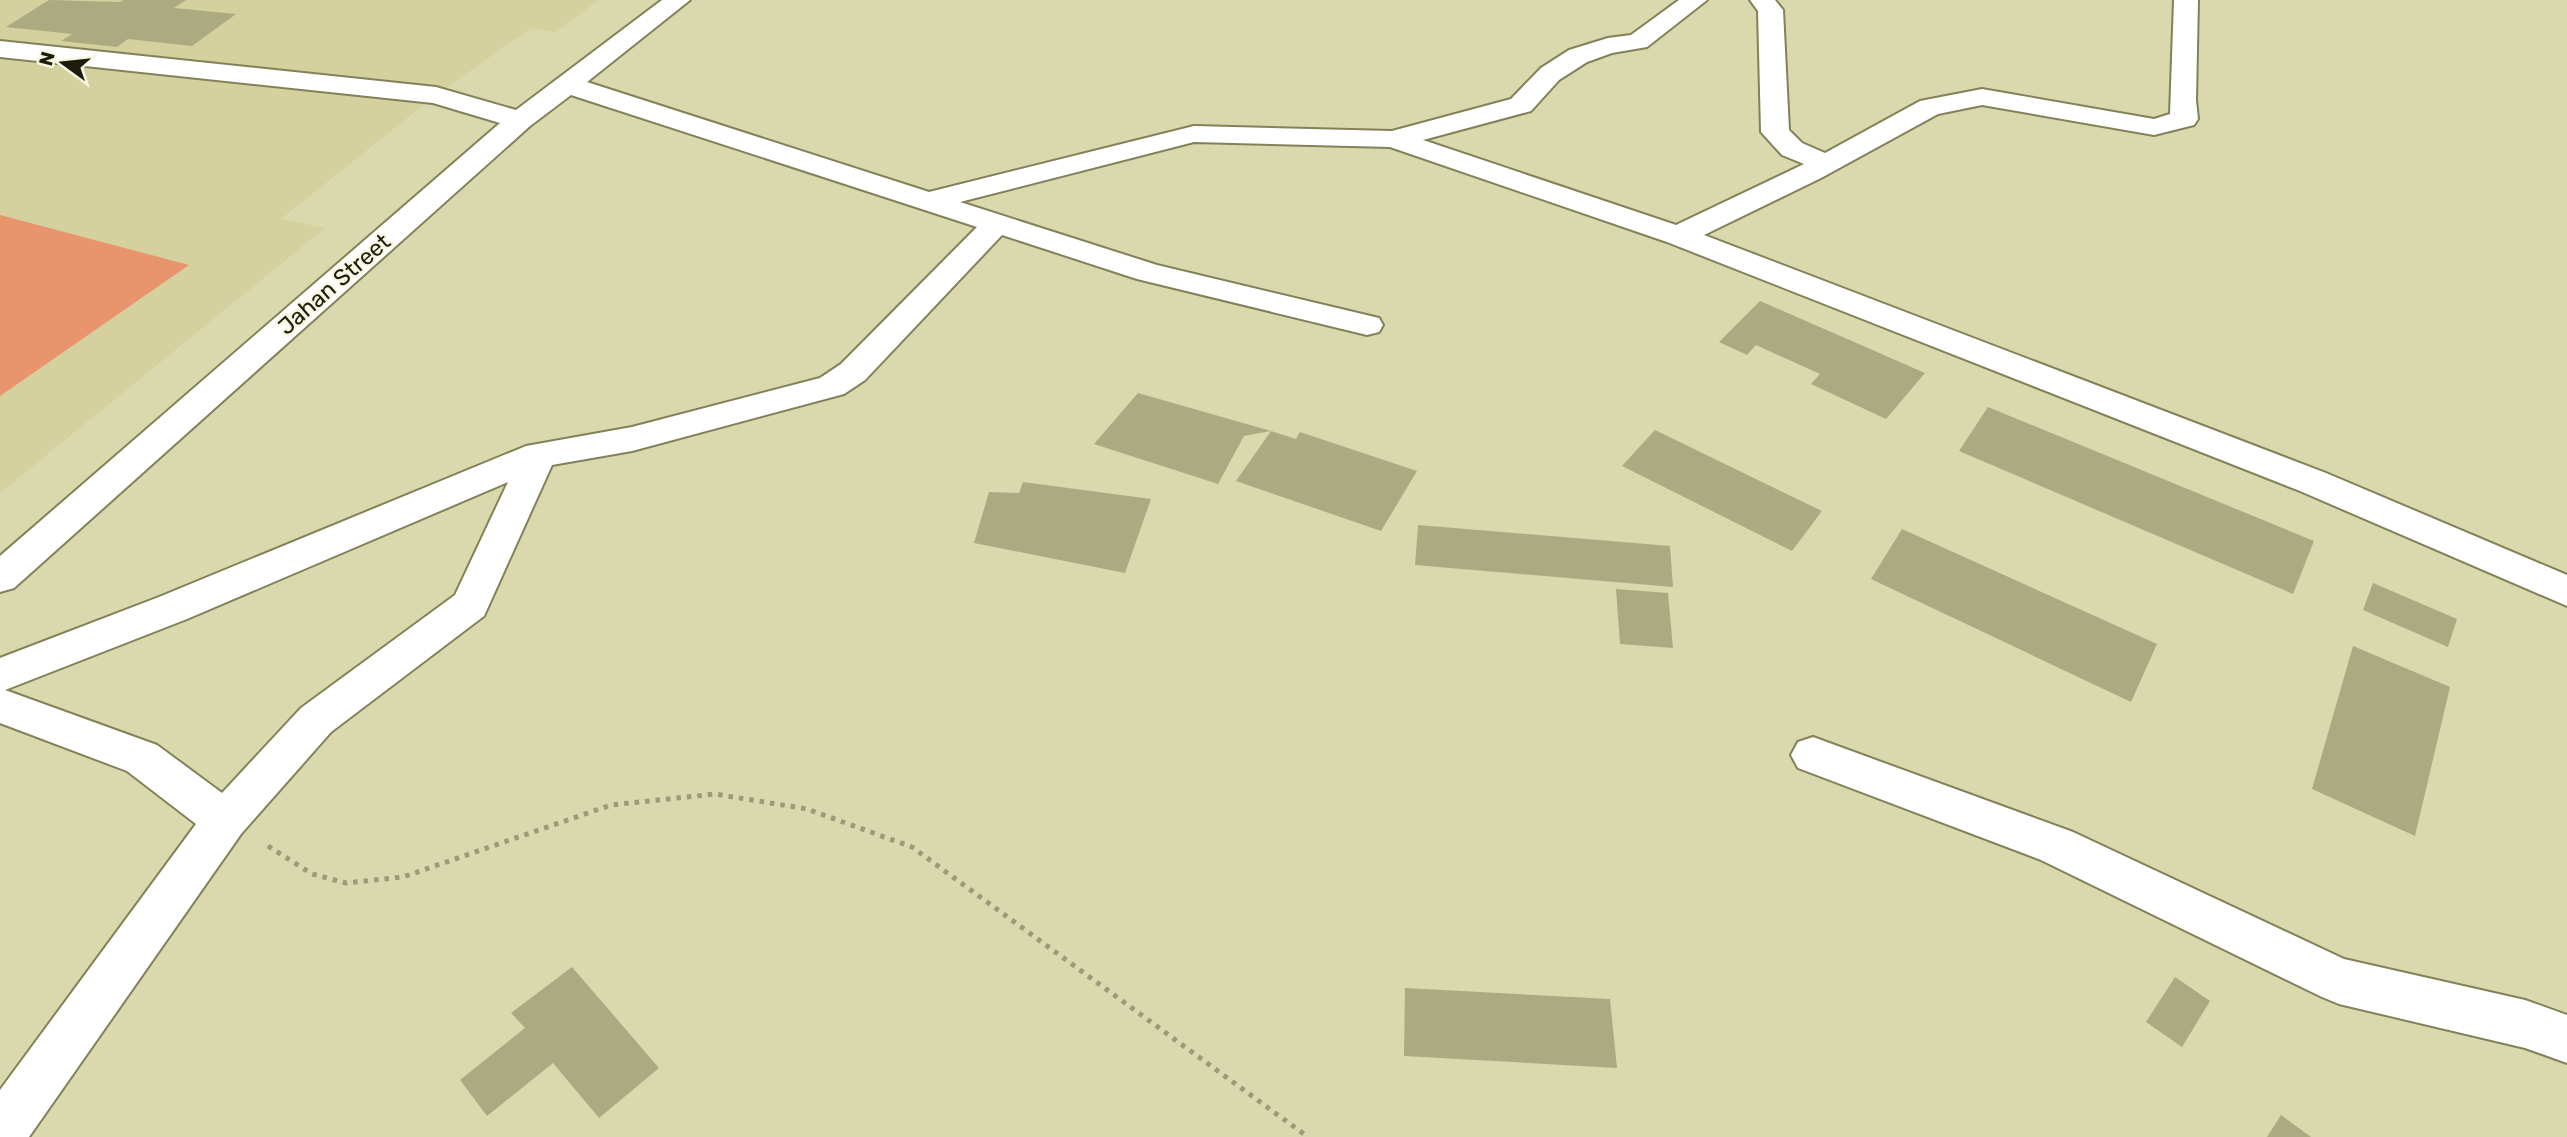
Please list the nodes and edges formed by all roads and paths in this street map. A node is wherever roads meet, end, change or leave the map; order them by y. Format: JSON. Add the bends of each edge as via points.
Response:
{"nodes":[{"id":1,"x":678,"y":0,"type":"edge"},
{"id":2,"x":1695,"y":0,"type":"edge"},
{"id":3,"x":1762,"y":0,"type":"edge"},
{"id":4,"x":2186,"y":0,"type":"edge"},
{"id":5,"x":0,"y":50,"type":"edge"},
{"id":6,"x":565,"y":85,"type":"junction"},
{"id":7,"x":520,"y":120,"type":"junction"},
{"id":8,"x":1393,"y":139,"type":"junction"},
{"id":9,"x":1826,"y":163,"type":"junction"},
{"id":10,"x":927,"y":201,"type":"junction"},
{"id":11,"x":996,"y":224,"type":"junction"},
{"id":12,"x":1678,"y":236,"type":"junction"},
{"id":13,"x":1367,"y":326,"type":"dead end"},
{"id":14,"x":539,"y":455,"type":"junction"},
{"id":15,"x":0,"y":578,"type":"edge"},
{"id":16,"x":2567,"y":591,"type":"edge"},
{"id":17,"x":0,"y":675,"type":"edge"},
{"id":18,"x":0,"y":705,"type":"edge"},
{"id":19,"x":1812,"y":755,"type":"dead end"},
{"id":20,"x":225,"y":820,"type":"junction"},
{"id":21,"x":2567,"y":1039,"type":"edge"},
{"id":22,"x":0,"y":1133,"type":"edge"},
{"id":23,"x":1308,"y":1137,"type":"edge"}],
"edges":[{"from":1,"to":6,"type":"street","name":"Jahan Street"},
{"from":2,"to":8,"type":"street","via":[[1638,42],[1578,56],[1550,74],[1521,105]]},
{"from":3,"to":9,"type":"street","via":[[1770,10],[1775,132],[1792,149]]},
{"from":4,"to":9,"type":"street","via":[[2184,119],[2154,127],[1982,97],[1930,107]]},
{"from":5,"to":7,"type":"street","via":[[436,95]]},
{"from":6,"to":7,"type":"street","name":"Jahan Street"},
{"from":6,"to":10,"type":"street"},
{"from":7,"to":15,"type":"street","name":"Jahan Street"},
{"from":8,"to":10,"type":"street","via":[[1194,134]]},
{"from":8,"to":12,"type":"street"},
{"from":9,"to":12,"type":"street"},
{"from":10,"to":11,"type":"street"},
{"from":11,"to":13,"type":"street","via":[[1148,272]]},
{"from":11,"to":14,"type":"street","via":[[853,372],[832,386],[632,439]]},
{"from":12,"to":16,"type":"street","via":[[2312,482]]},
{"from":14,"to":17,"type":"street"},
{"from":14,"to":20,"type":"street","via":[[470,605],[316,720]]},
{"from":18,"to":20,"type":"street","via":[[142,758]]},
{"from":19,"to":21,"type":"street","via":[[2057,846],[2339,981],[2525,1024]]},
{"from":20,"to":22,"type":"street"},
{"from":20,"to":23,"type":"path","via":[[312,874],[346,883],[403,877],[611,806],[715,794],[807,809],[912,847]]}]}
